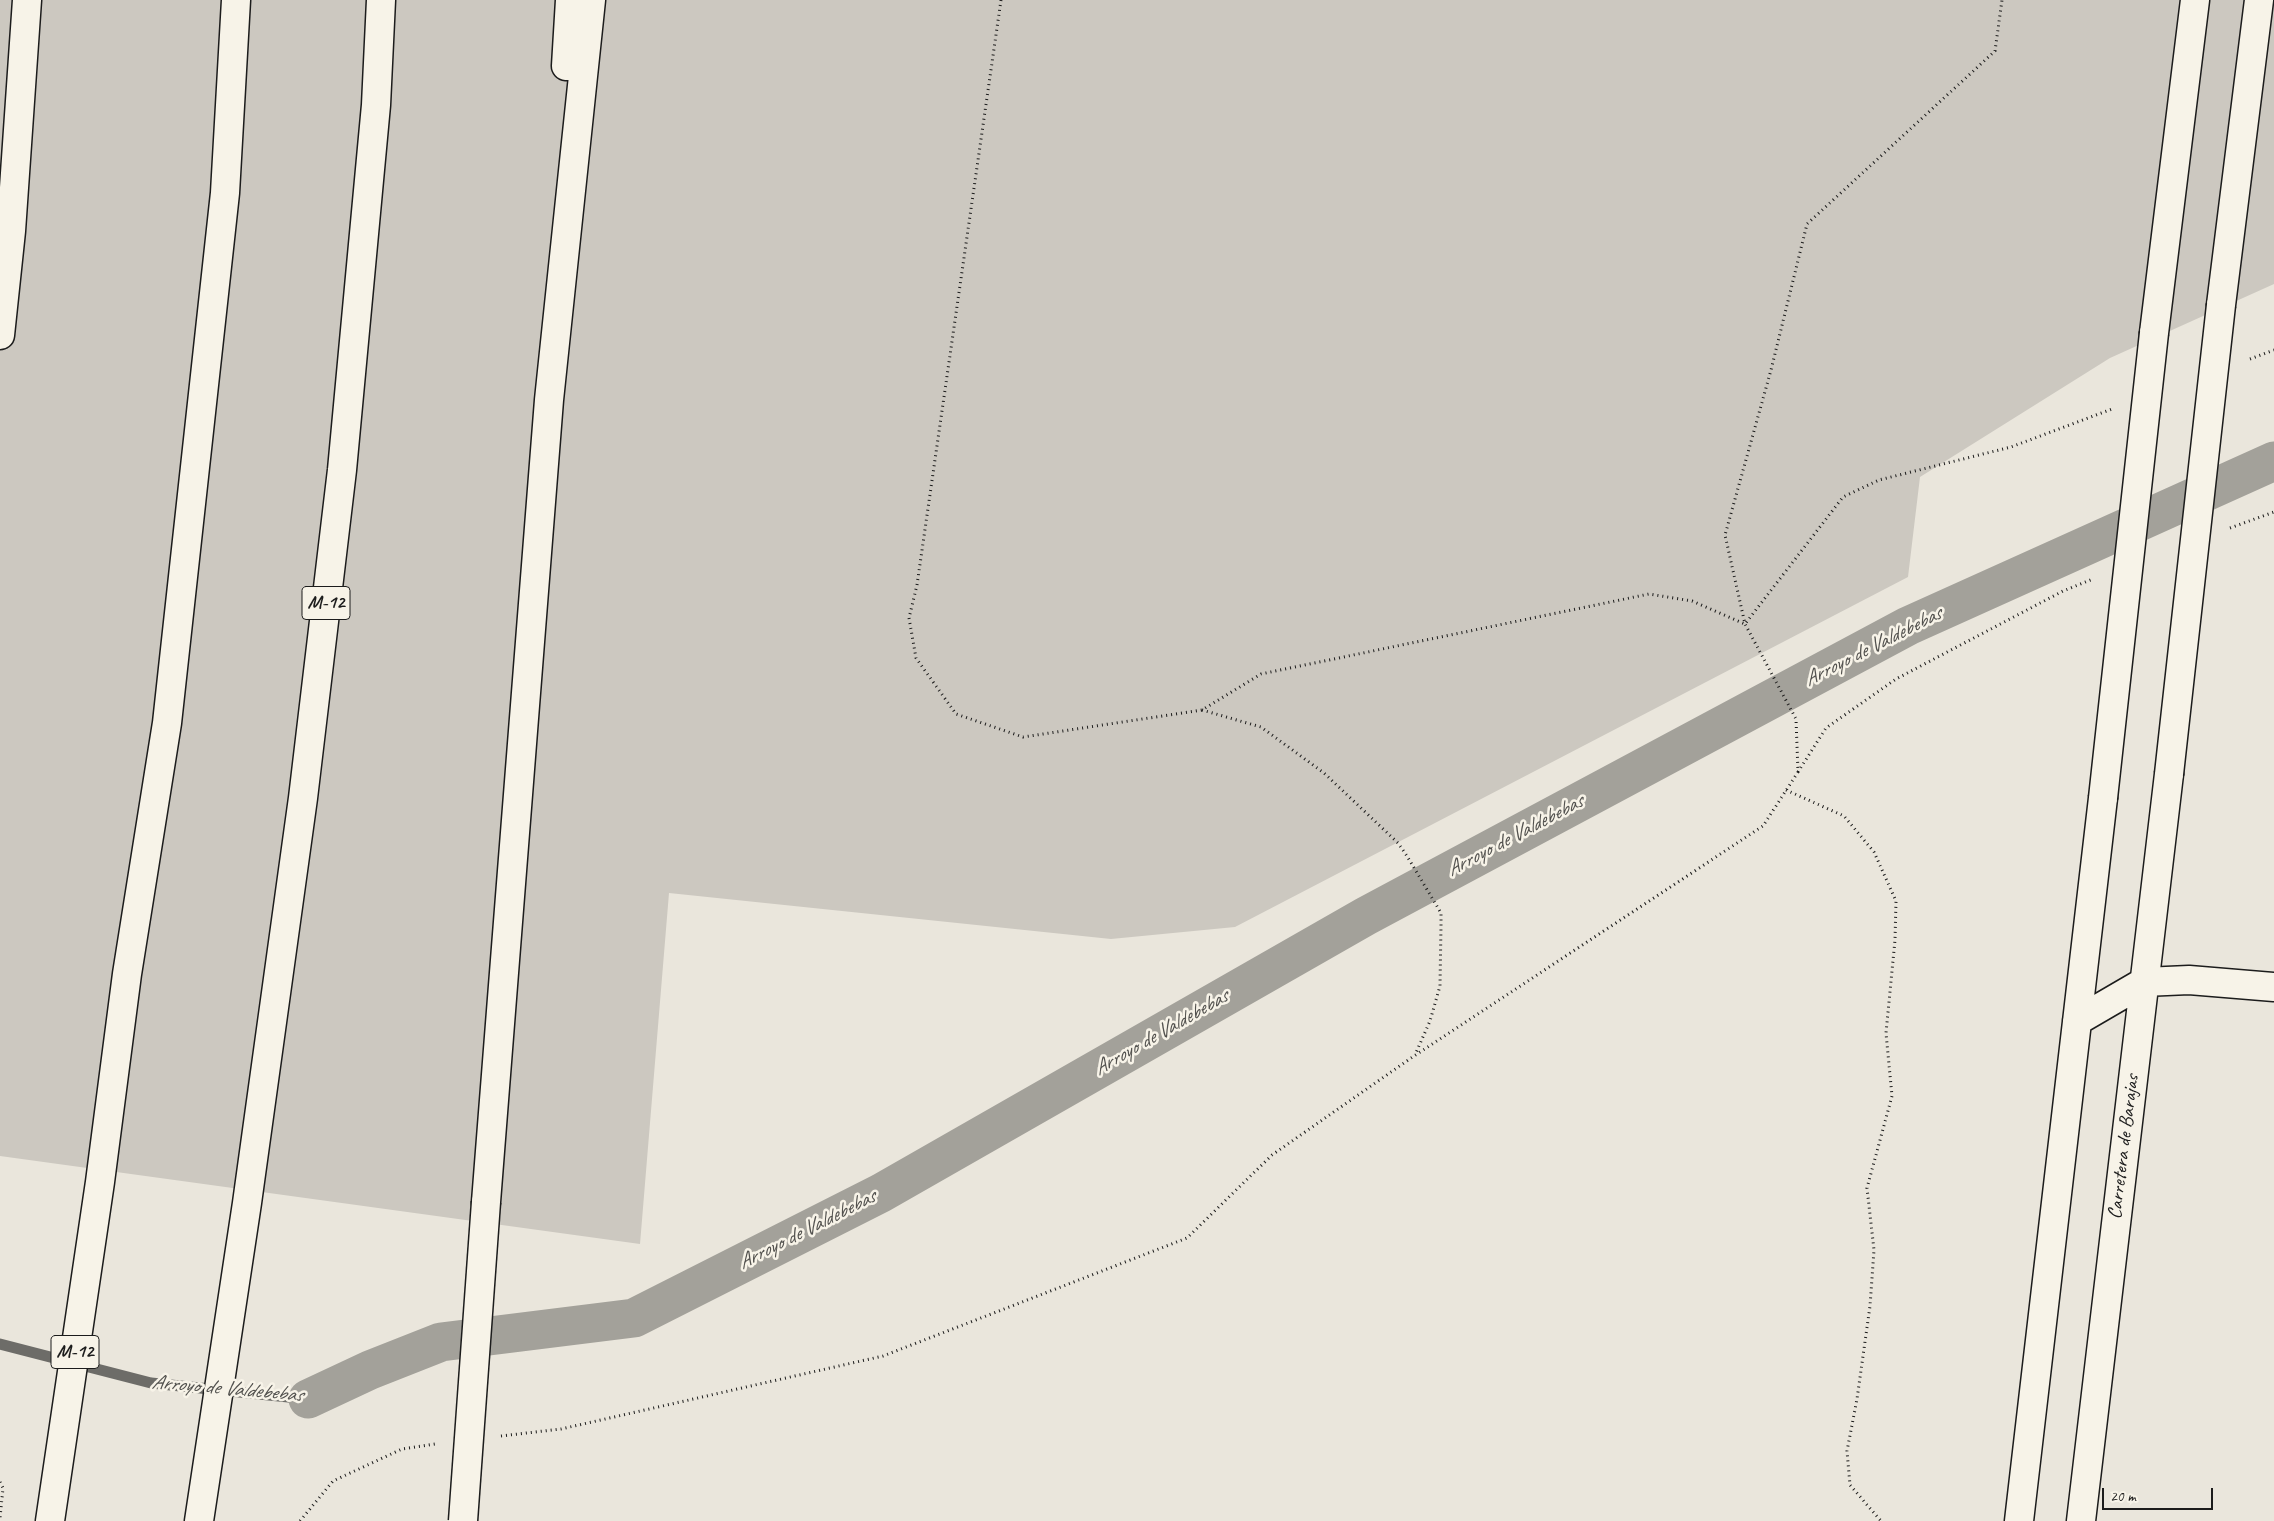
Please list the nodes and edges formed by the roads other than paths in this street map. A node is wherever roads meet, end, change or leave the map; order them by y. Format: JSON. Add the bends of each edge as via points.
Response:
{"nodes":[{"id":1,"x":27,"y":0,"type":"edge"},
{"id":2,"x":236,"y":0,"type":"edge"},
{"id":3,"x":381,"y":0,"type":"edge"},
{"id":4,"x":570,"y":0,"type":"edge"},
{"id":5,"x":591,"y":0,"type":"edge"},
{"id":6,"x":2195,"y":0,"type":"edge"},
{"id":7,"x":2259,"y":0,"type":"edge"},
{"id":8,"x":0,"y":335,"type":"edge"},
{"id":9,"x":549,"y":400,"type":"junction"},
{"id":10,"x":2144,"y":982,"type":"junction"},
{"id":11,"x":2274,"y":987,"type":"edge"},
{"id":12,"x":2077,"y":1021,"type":"junction"},
{"id":13,"x":50,"y":1521,"type":"edge"},
{"id":14,"x":199,"y":1521,"type":"edge"},
{"id":15,"x":463,"y":1521,"type":"edge"},
{"id":16,"x":2019,"y":1521,"type":"edge"},
{"id":17,"x":2080,"y":1521,"type":"edge"}],
"edges":[{"from":1,"to":8,"type":"main road","via":[[11,231]]},
{"from":2,"to":13,"type":"main road","number":"M-12","via":[[225,193],[167,723],[127,974]]},
{"from":3,"to":14,"type":"main road","number":"M-12","via":[[376,105],[342,470],[303,798]]},
{"from":4,"to":9,"type":"main road"},
{"from":5,"to":9,"type":"main road"},
{"from":6,"to":12,"type":"main road","bridge":true},
{"from":7,"to":10,"type":"main road","name":"Carretera de Barajas","bridge":true},
{"from":9,"to":15,"type":"main road","bridge":true},
{"from":10,"to":11,"type":"main road","via":[[2189,980]]},
{"from":10,"to":12,"type":"main road"},
{"from":10,"to":17,"type":"main road","name":"Carretera de Barajas"},
{"from":12,"to":16,"type":"main road"}]}
